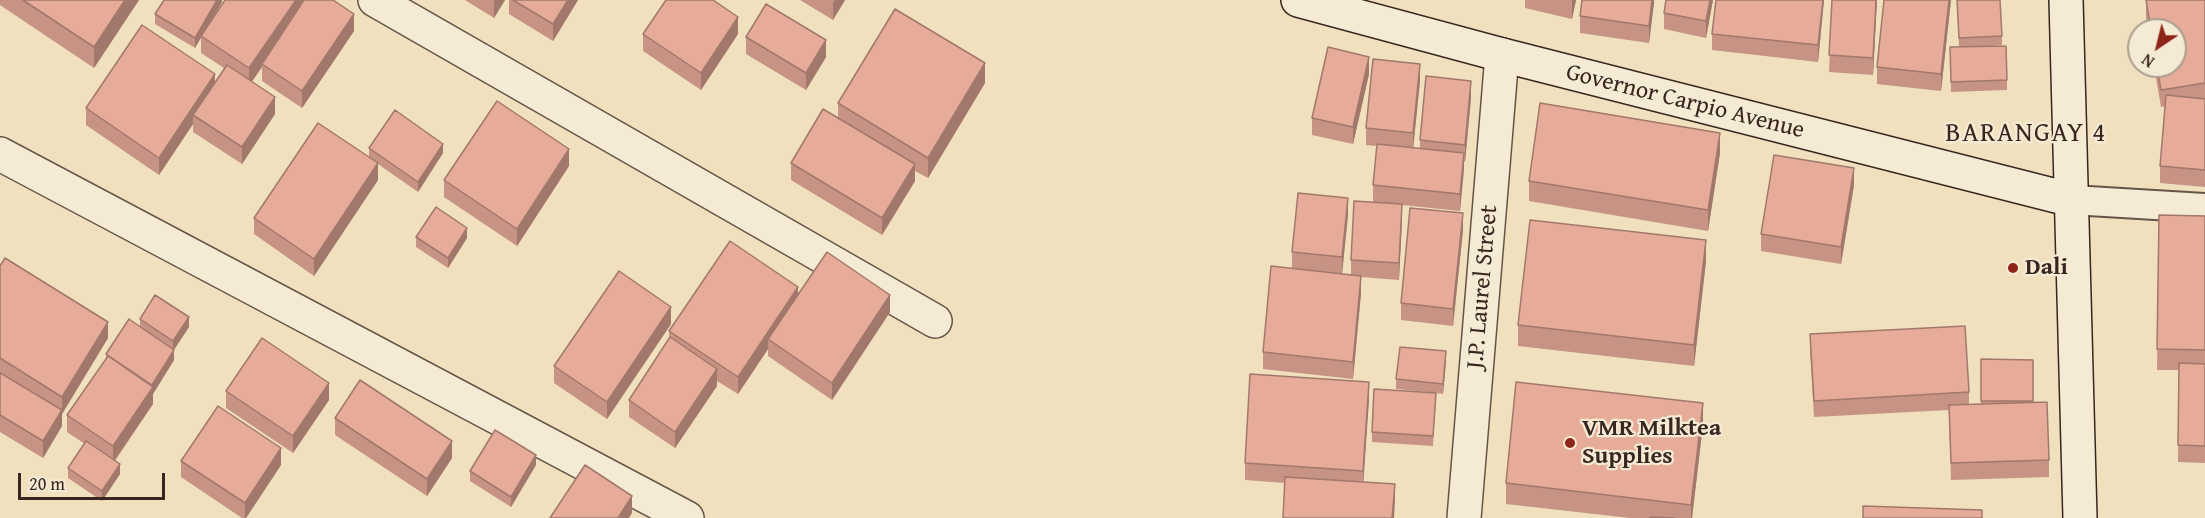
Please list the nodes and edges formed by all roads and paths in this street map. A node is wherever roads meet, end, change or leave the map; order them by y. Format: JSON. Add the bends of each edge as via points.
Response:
{"nodes":[{"id":1,"x":375,"y":0,"type":"edge"},
{"id":2,"x":1298,"y":0,"type":"edge"},
{"id":3,"x":2066,"y":0,"type":"edge"},
{"id":4,"x":1502,"y":55,"type":"junction"},
{"id":5,"x":0,"y":154,"type":"edge"},
{"id":6,"x":2072,"y":200,"type":"junction"},
{"id":7,"x":2205,"y":208,"type":"edge"},
{"id":8,"x":935,"y":321,"type":"dead end"},
{"id":9,"x":687,"y":518,"type":"edge"},
{"id":10,"x":1464,"y":518,"type":"edge"},
{"id":11,"x":2080,"y":518,"type":"edge"}],
"edges":[{"from":1,"to":8,"type":"street"},
{"from":2,"to":4,"type":"street","name":"Governor Carpio Avenue"},
{"from":3,"to":6,"type":"street"},
{"from":4,"to":6,"type":"street","name":"Governor Carpio Avenue"},
{"from":4,"to":10,"type":"street","name":"J.P. Laurel Street"},
{"from":5,"to":9,"type":"street"},
{"from":6,"to":7,"type":"lane"},
{"from":6,"to":11,"type":"street"}]}
